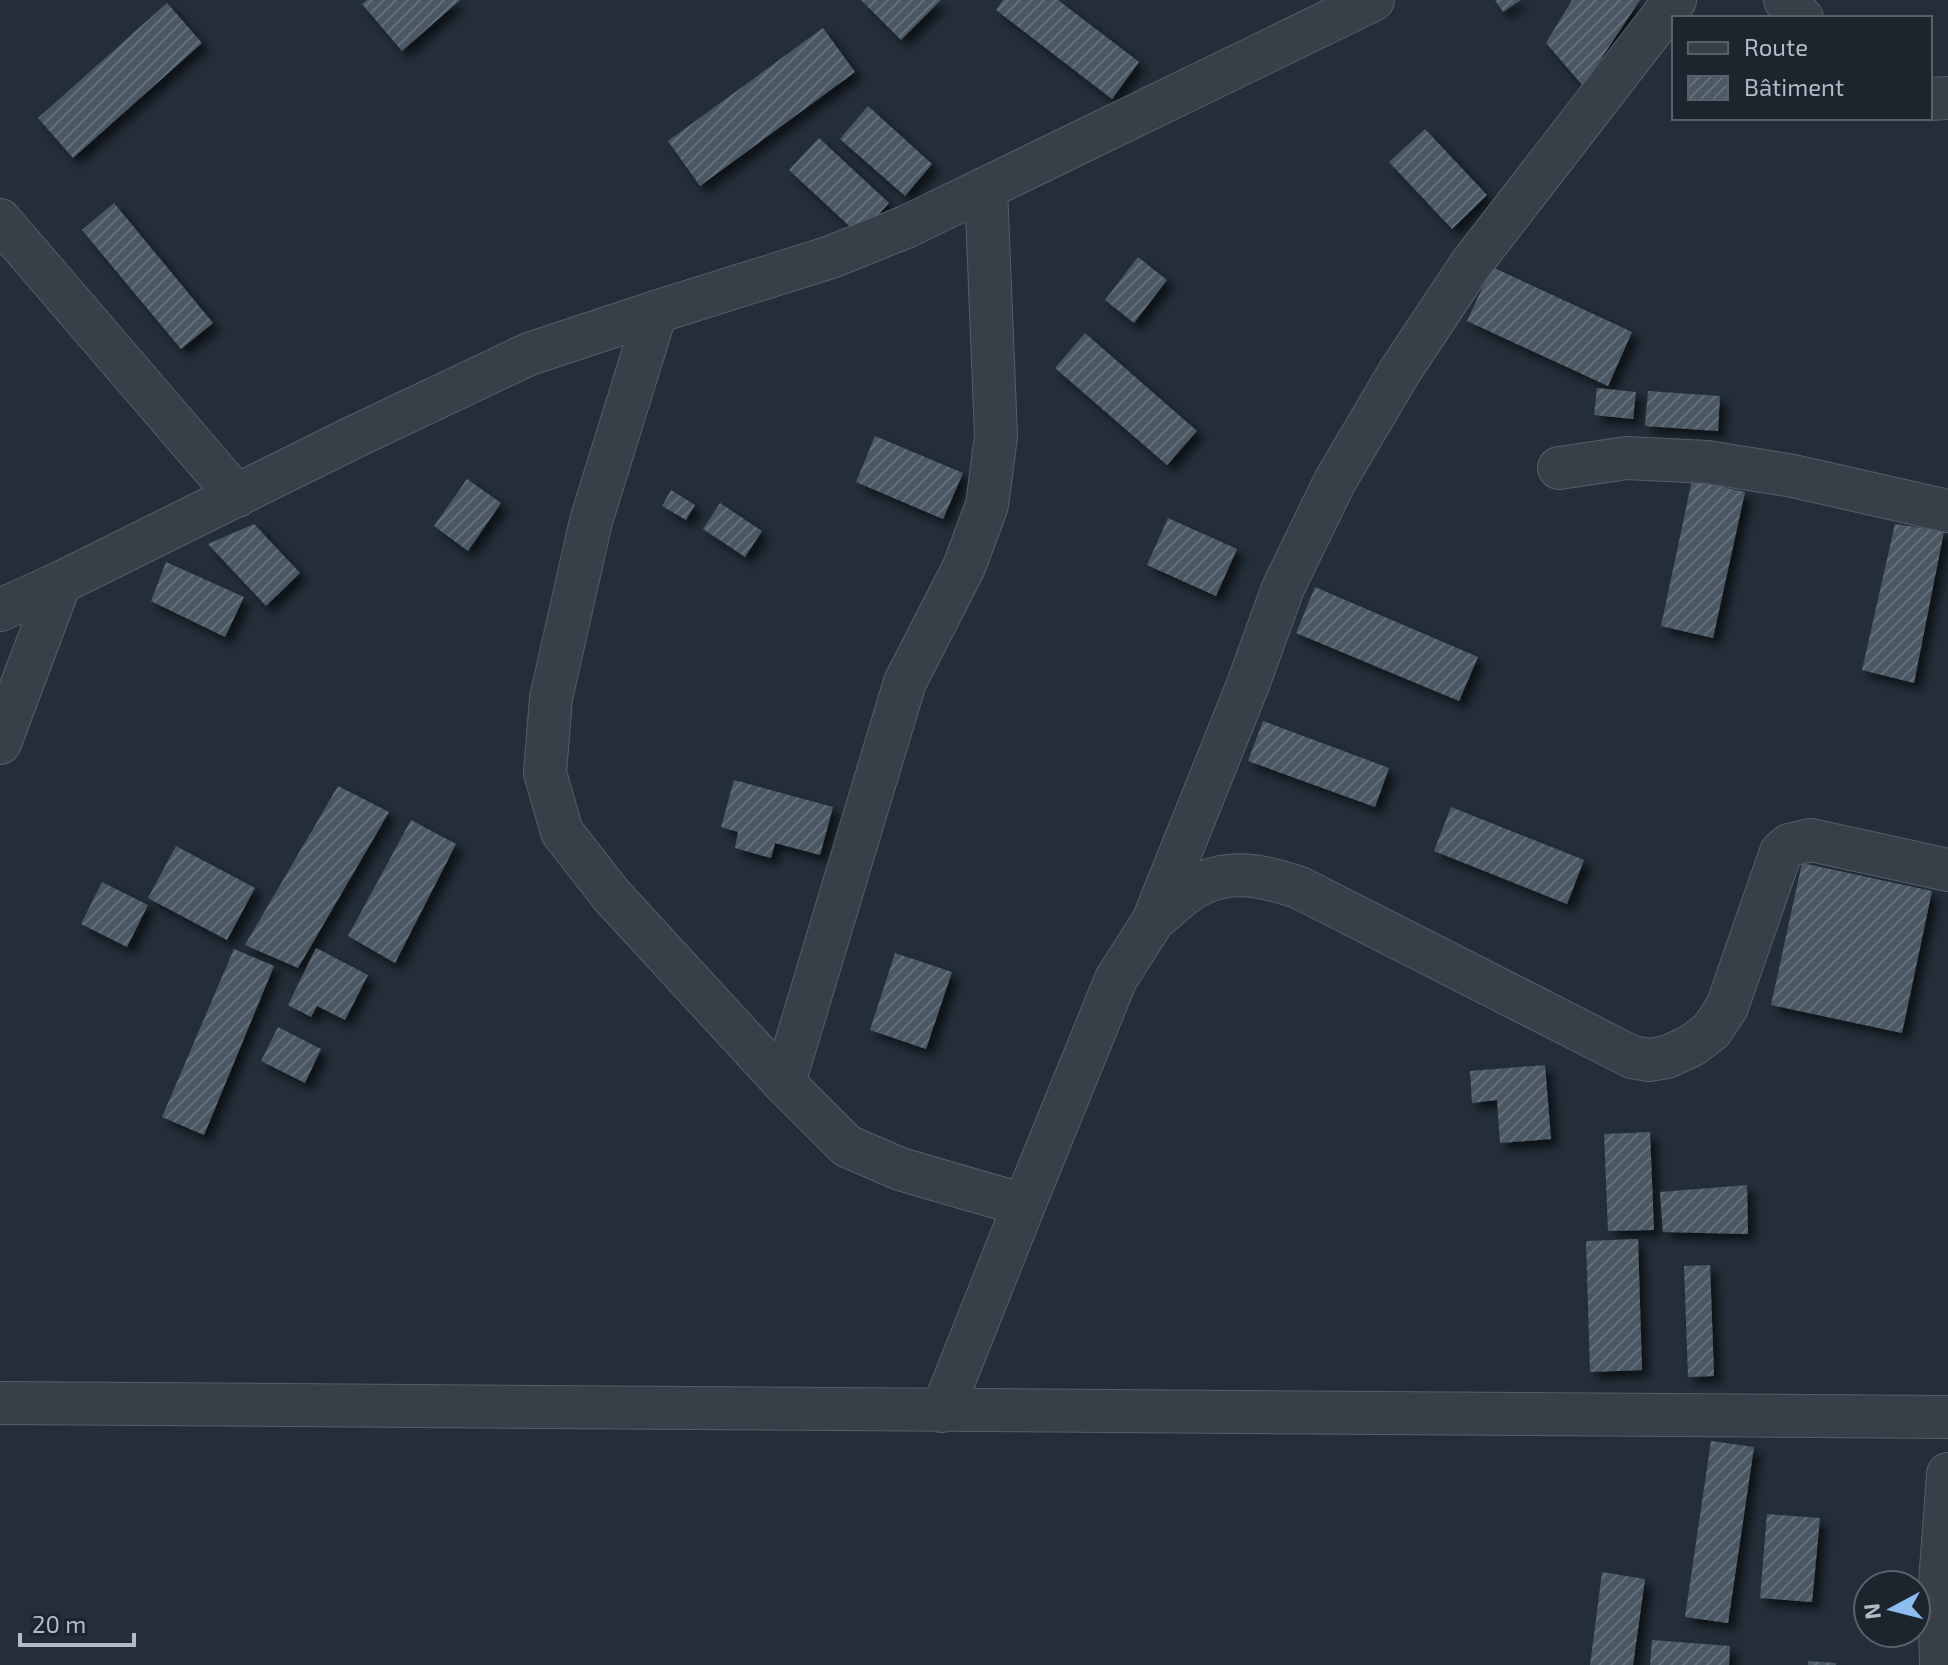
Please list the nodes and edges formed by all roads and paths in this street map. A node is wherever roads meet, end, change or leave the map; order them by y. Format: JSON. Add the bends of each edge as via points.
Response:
{"nodes":[{"id":1,"x":1373,"y":0,"type":"edge"},
{"id":2,"x":1675,"y":0,"type":"edge"},
{"id":3,"x":1785,"y":0,"type":"edge"},
{"id":4,"x":1800,"y":16,"type":"edge"},
{"id":5,"x":986,"y":188,"type":"junction"},
{"id":6,"x":0,"y":220,"type":"edge"},
{"id":7,"x":656,"y":312,"type":"junction"},
{"id":8,"x":1559,"y":468,"type":"dead end"},
{"id":9,"x":237,"y":496,"type":"junction"},
{"id":10,"x":1948,"y":511,"type":"edge"},
{"id":11,"x":60,"y":583,"type":"junction"},
{"id":12,"x":0,"y":610,"type":"edge"},
{"id":13,"x":0,"y":743,"type":"edge"},
{"id":14,"x":1948,"y":870,"type":"edge"},
{"id":15,"x":1153,"y":921,"type":"junction"},
{"id":16,"x":784,"y":1083,"type":"junction"},
{"id":17,"x":1024,"y":1205,"type":"junction"},
{"id":18,"x":0,"y":1403,"type":"edge"},
{"id":19,"x":942,"y":1411,"type":"junction"},
{"id":20,"x":1948,"y":1417,"type":"edge"},
{"id":21,"x":1948,"y":1474,"type":"edge"},
{"id":22,"x":1941,"y":1665,"type":"edge"}],
"edges":[{"from":1,"to":5,"type":"street"},
{"from":2,"to":15,"type":"street","via":[[1471,264],[1335,481],[1283,588]]},
{"from":3,"to":4,"type":"street"},
{"from":5,"to":7,"type":"street","via":[[831,257]]},
{"from":5,"to":16,"type":"street","via":[[996,436],[987,505],[964,567],[905,682]]},
{"from":6,"to":9,"type":"street"},
{"from":7,"to":9,"type":"street","via":[[529,354]]},
{"from":7,"to":16,"type":"street","via":[[591,521],[551,698],[545,773],[562,832],[603,885]]},
{"from":8,"to":10,"type":"street","via":[[1627,458],[1707,462]]},
{"from":9,"to":11,"type":"street"},
{"from":11,"to":12,"type":"street"},
{"from":11,"to":13,"type":"street"},
{"from":14,"to":15,"type":"street","via":[[1811,840],[1789,845],[1781,852],[1727,1007],[1711,1031],[1691,1046],[1649,1060],[1632,1057],[1300,888],[1266,877],[1229,874],[1195,887]]},
{"from":15,"to":17,"type":"street","via":[[1116,979]]},
{"from":16,"to":17,"type":"street","via":[[847,1146],[900,1169]]},
{"from":17,"to":19,"type":"street"},
{"from":18,"to":19,"type":"street"},
{"from":19,"to":20,"type":"street"},
{"from":21,"to":22,"type":"street","via":[[1939,1596]]}]}
